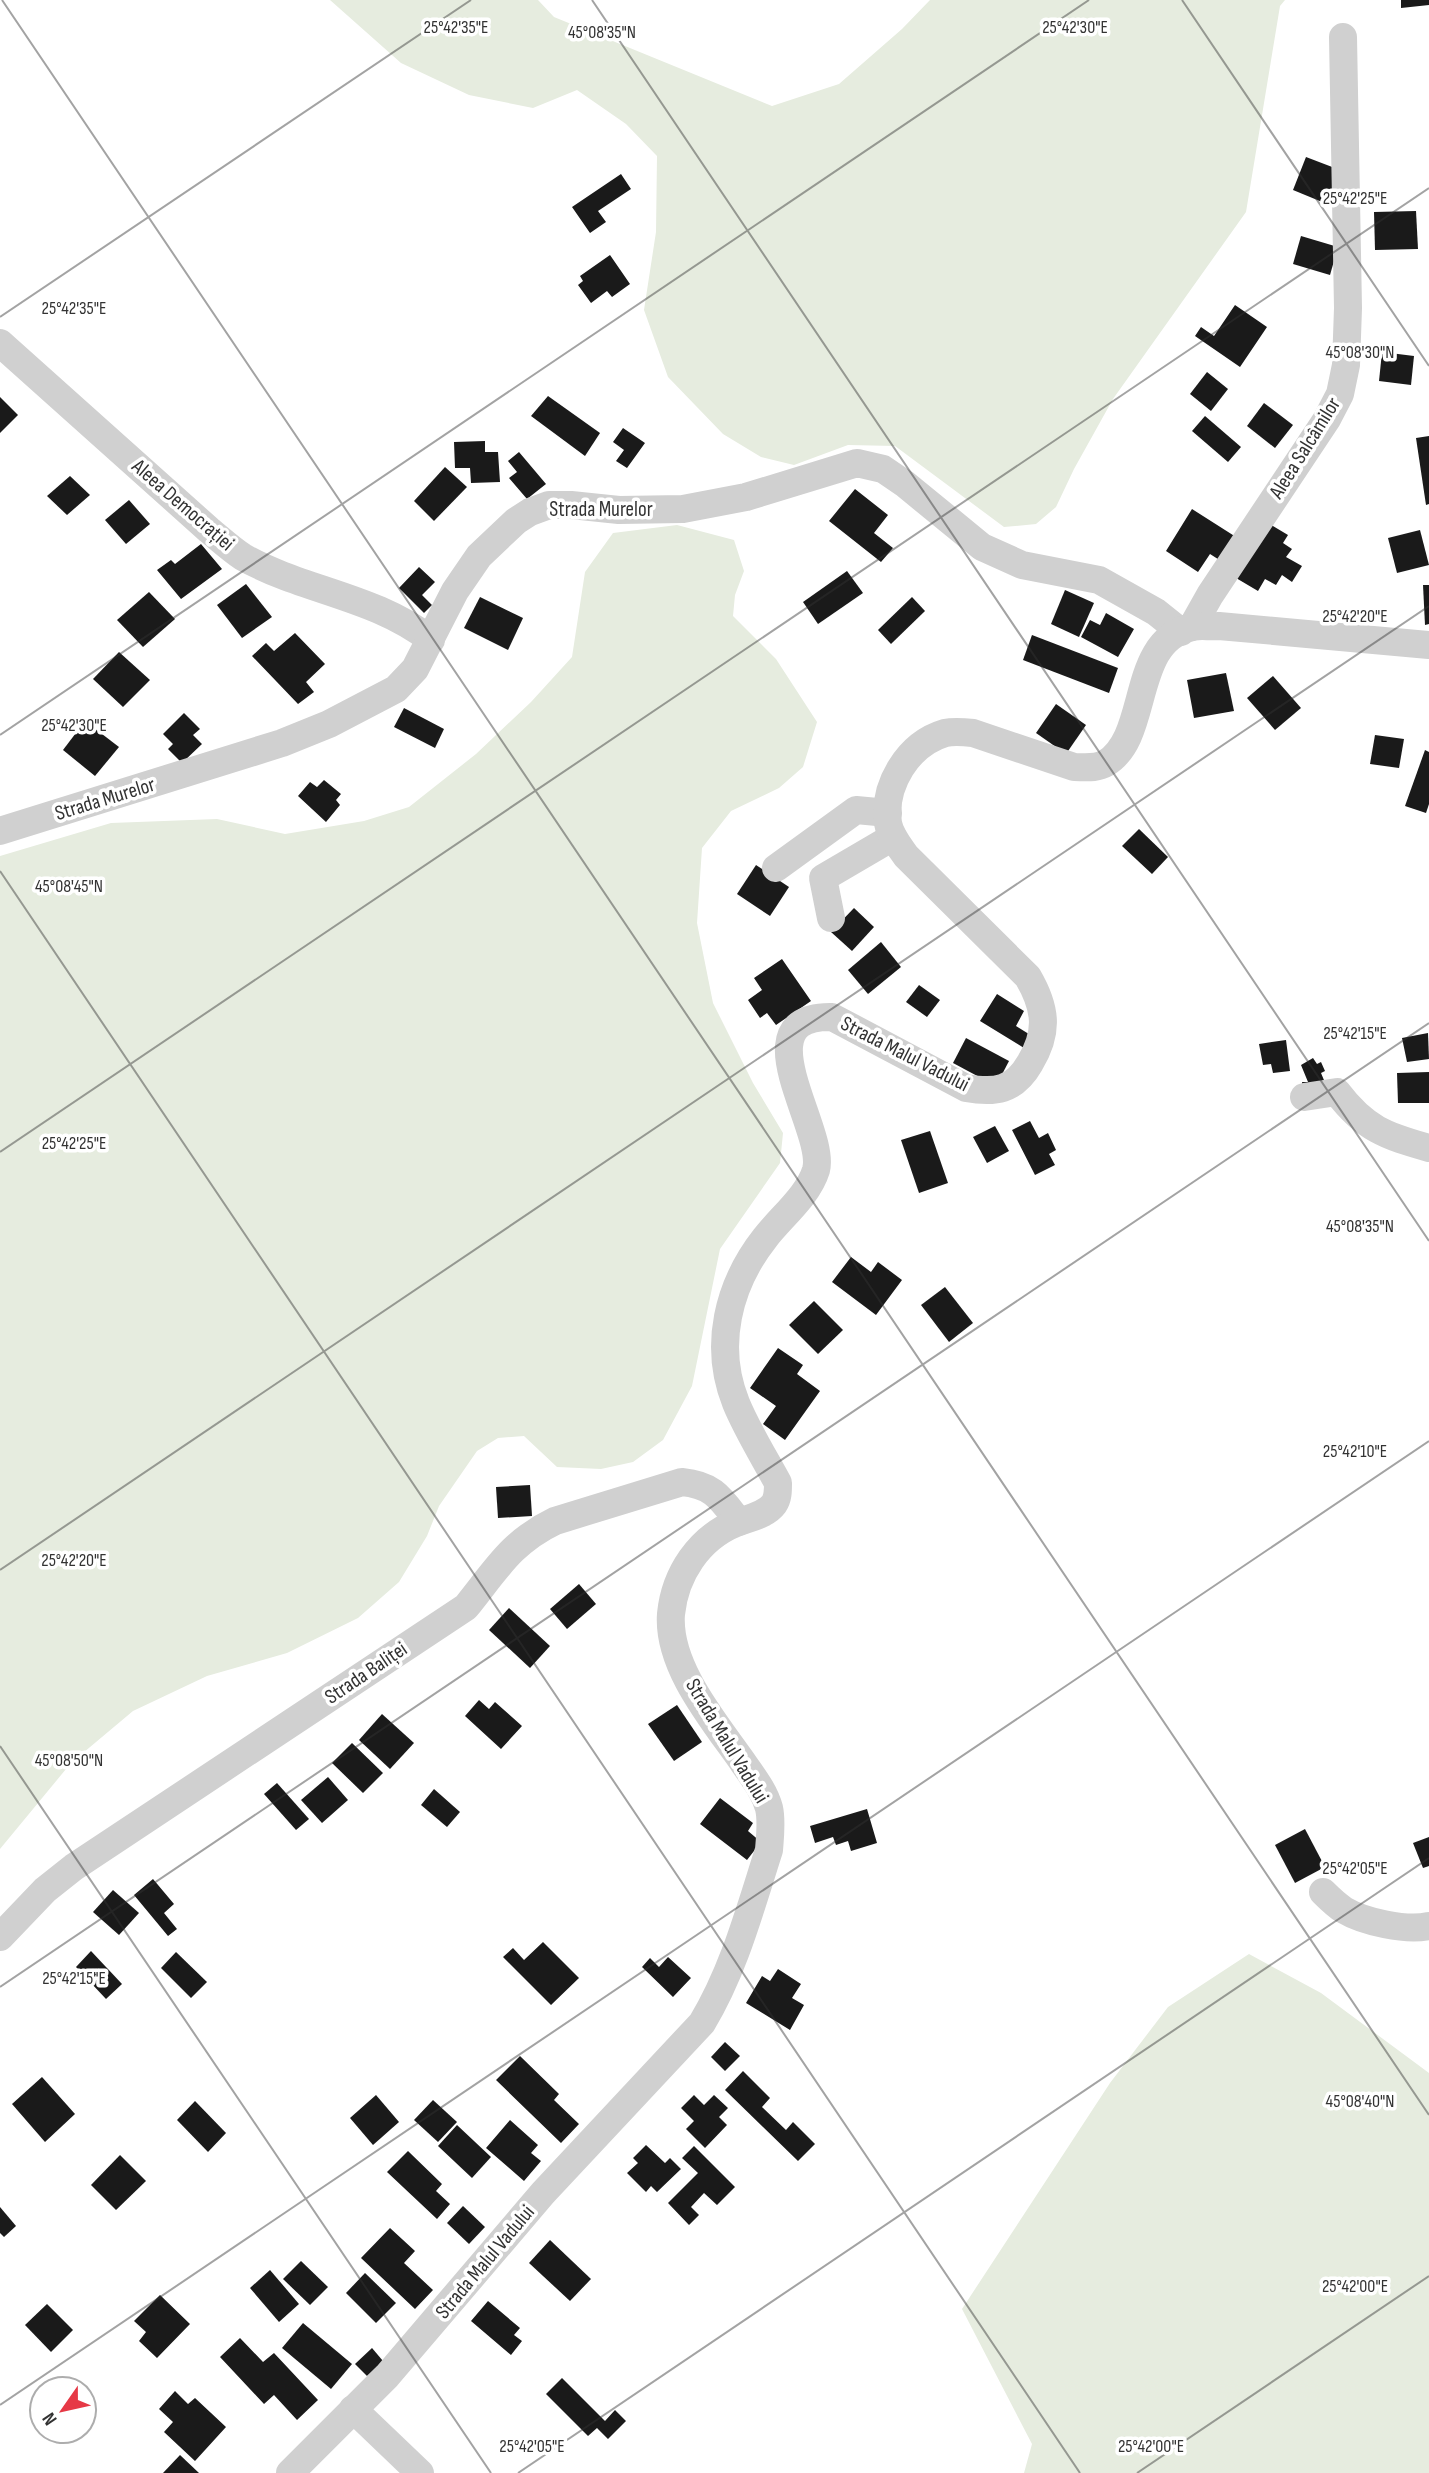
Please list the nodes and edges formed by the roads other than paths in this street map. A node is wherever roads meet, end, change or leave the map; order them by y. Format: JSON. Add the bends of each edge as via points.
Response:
{"nodes":[{"id":1,"x":1343,"y":37,"type":"dead end"},
{"id":2,"x":0,"y":343,"type":"edge"},
{"id":3,"x":1186,"y":630,"type":"junction"},
{"id":4,"x":431,"y":640,"type":"junction"},
{"id":5,"x":1429,"y":645,"type":"edge"},
{"id":6,"x":891,"y":825,"type":"junction"},
{"id":7,"x":0,"y":831,"type":"edge"},
{"id":8,"x":776,"y":867,"type":"dead end"},
{"id":9,"x":831,"y":918,"type":"dead end"},
{"id":10,"x":1304,"y":1097,"type":"dead end"},
{"id":11,"x":1429,"y":1148,"type":"edge"},
{"id":12,"x":739,"y":1522,"type":"junction"},
{"id":13,"x":1322,"y":1892,"type":"dead end"},
{"id":14,"x":1429,"y":1926,"type":"edge"},
{"id":15,"x":0,"y":1937,"type":"edge"},
{"id":16,"x":354,"y":2409,"type":"junction"},
{"id":17,"x":290,"y":2473,"type":"edge"},
{"id":18,"x":420,"y":2473,"type":"edge"}],
"edges":[{"from":1,"to":3,"type":"street","name":"Aleea Salcâmilor","via":[[1348,308],[1340,394]]},
{"from":2,"to":4,"type":"street","name":"Aleea Democrației","via":[[241,556],[396,616]]},
{"from":3,"to":4,"type":"street","name":"Strada Murelor","via":[[1099,580],[1022,565],[982,547],[883,469],[857,463],[746,497],[683,509],[549,505],[530,512],[479,556]]},
{"from":3,"to":5,"type":"street","via":[[1219,626]]},
{"from":3,"to":6,"type":"street","via":[[1158,652],[1127,736],[1119,752],[1105,764],[1074,767],[973,733],[945,733],[922,745],[896,774],[890,792]]},
{"from":4,"to":7,"type":"street","name":"Strada Murelor","via":[[415,669],[396,689],[329,724],[282,743]]},
{"from":6,"to":8,"type":"street","via":[[856,810]]},
{"from":6,"to":9,"type":"street","via":[[823,878]]},
{"from":6,"to":12,"type":"street","name":"Strada Malul Vadului","via":[[906,856],[1028,977],[1038,994],[1044,1025],[1039,1047],[1015,1083],[986,1091],[966,1088],[832,1017],[806,1020],[791,1038],[789,1063],[817,1151],[815,1172],[747,1263],[728,1313],[724,1343],[728,1377],[736,1404],[778,1483],[773,1505]]},
{"from":10,"to":11,"type":"street","via":[[1337,1092],[1367,1124],[1395,1139]]},
{"from":12,"to":15,"type":"street","name":"Strada Baliței","via":[[709,1488],[682,1482],[539,1529],[510,1552],[467,1607],[74,1867]]},
{"from":12,"to":16,"type":"street","name":"Strada Malul Vadului","via":[[707,1540],[694,1554],[678,1583],[671,1613],[672,1637],[683,1670],[761,1788],[769,1808],[769,1850],[719,1994],[702,2023],[543,2193]]},
{"from":13,"to":14,"type":"street","via":[[1345,1911],[1384,1924]]},
{"from":16,"to":17,"type":"street","name":"Strada Malul Vadului"},
{"from":16,"to":18,"type":"street"}]}
